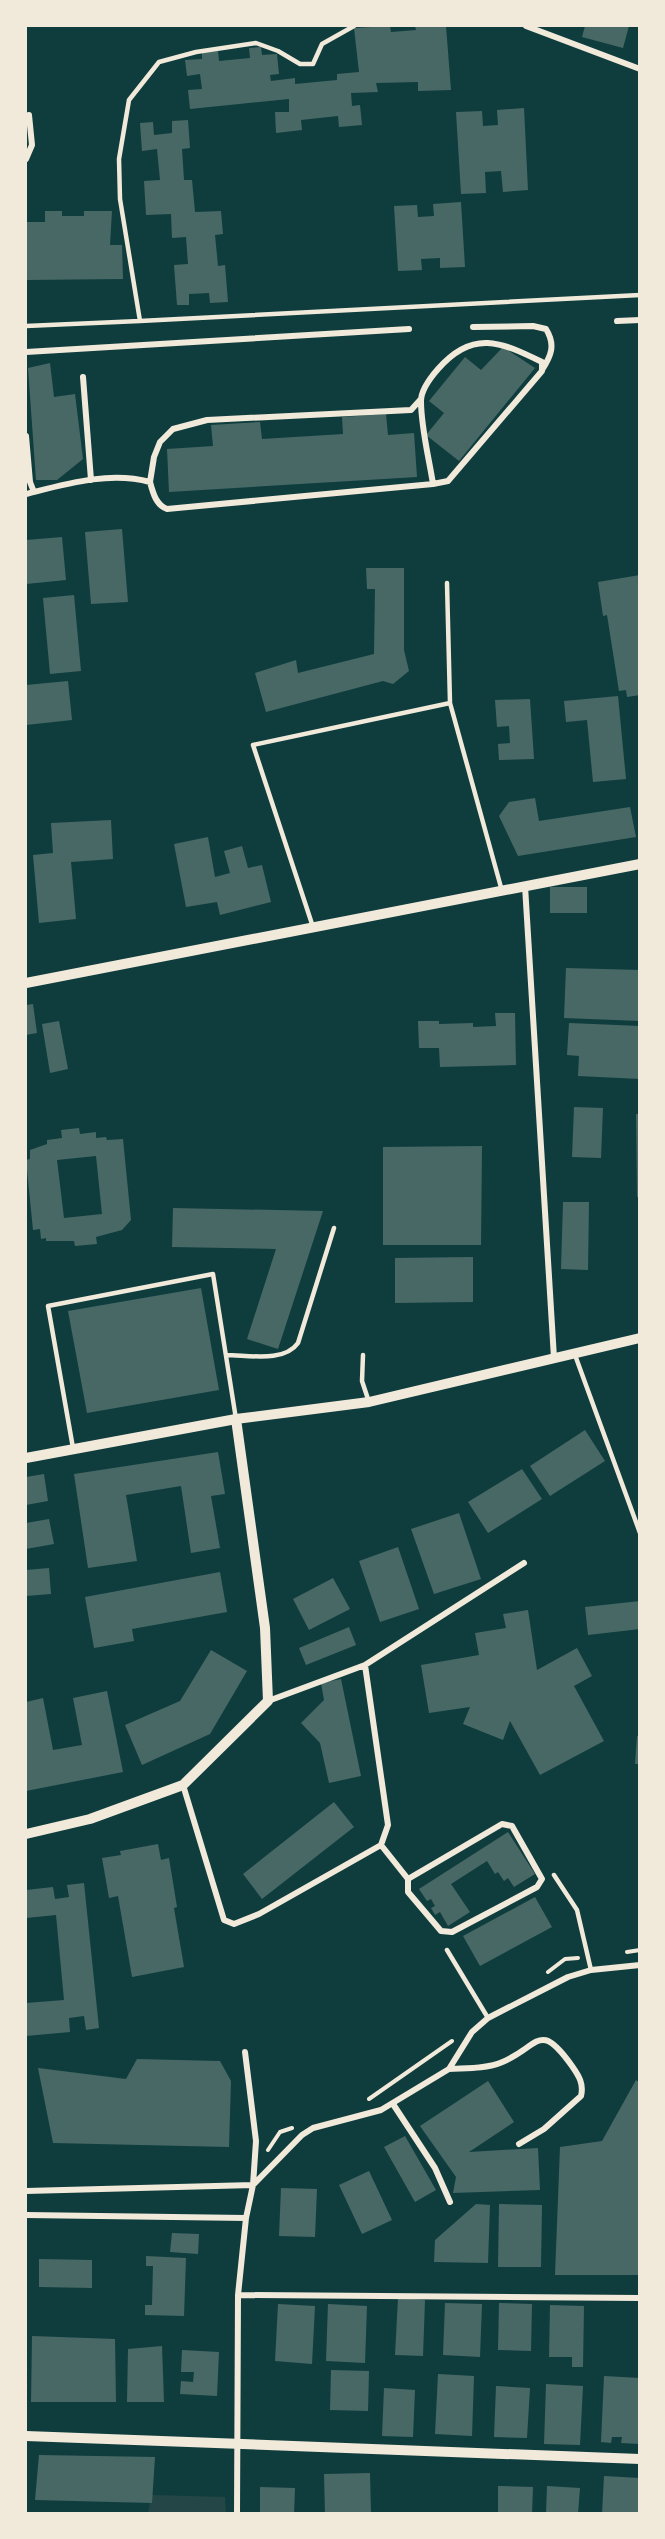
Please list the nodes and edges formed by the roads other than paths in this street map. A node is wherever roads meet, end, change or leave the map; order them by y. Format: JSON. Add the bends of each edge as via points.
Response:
{"nodes":[{"id":1,"x":354,"y":26,"type":"edge"},
{"id":2,"x":526,"y":26,"type":"edge"},
{"id":3,"x":639,"y":69,"type":"edge"},
{"id":4,"x":29,"y":115,"type":"dead end"},
{"id":5,"x":26,"y":159,"type":"edge"},
{"id":6,"x":639,"y":295,"type":"edge"},
{"id":7,"x":639,"y":320,"type":"edge"},
{"id":8,"x":140,"y":321,"type":"junction"},
{"id":9,"x":617,"y":321,"type":"dead end"},
{"id":10,"x":26,"y":326,"type":"edge"},
{"id":11,"x":474,"y":327,"type":"dead end"},
{"id":12,"x":409,"y":329,"type":"dead end"},
{"id":13,"x":26,"y":352,"type":"edge"},
{"id":14,"x":542,"y":371,"type":"junction"},
{"id":15,"x":83,"y":377,"type":"dead end"},
{"id":16,"x":421,"y":399,"type":"junction"},
{"id":17,"x":26,"y":436,"type":"edge"},
{"id":18,"x":91,"y":480,"type":"junction"},
{"id":19,"x":150,"y":483,"type":"junction"},
{"id":20,"x":433,"y":484,"type":"junction"},
{"id":21,"x":34,"y":492,"type":"junction"},
{"id":22,"x":26,"y":494,"type":"edge"},
{"id":23,"x":447,"y":583,"type":"dead end"},
{"id":24,"x":450,"y":703,"type":"junction"},
{"id":25,"x":639,"y":864,"type":"edge"},
{"id":26,"x":525,"y":886,"type":"junction"},
{"id":27,"x":502,"y":891,"type":"junction"},
{"id":28,"x":313,"y":927,"type":"junction"},
{"id":29,"x":26,"y":983,"type":"edge"},
{"id":30,"x":334,"y":1228,"type":"dead end"},
{"id":31,"x":639,"y":1338,"type":"edge"},
{"id":32,"x":575,"y":1354,"type":"junction"},
{"id":33,"x":226,"y":1355,"type":"junction"},
{"id":34,"x":363,"y":1355,"type":"dead end"},
{"id":35,"x":554,"y":1358,"type":"junction"},
{"id":36,"x":369,"y":1402,"type":"junction"},
{"id":37,"x":236,"y":1419,"type":"junction"},
{"id":38,"x":73,"y":1451,"type":"junction"},
{"id":39,"x":26,"y":1458,"type":"edge"},
{"id":40,"x":639,"y":1533,"type":"edge"},
{"id":41,"x":524,"y":1563,"type":"dead end"},
{"id":42,"x":365,"y":1665,"type":"junction"},
{"id":43,"x":268,"y":1701,"type":"junction"},
{"id":44,"x":183,"y":1785,"type":"junction"},
{"id":45,"x":26,"y":1834,"type":"edge"},
{"id":46,"x":381,"y":1845,"type":"junction"},
{"id":47,"x":554,"y":1875,"type":"dead end"},
{"id":48,"x":408,"y":1879,"type":"junction"},
{"id":49,"x":447,"y":1950,"type":"dead end"},
{"id":50,"x":639,"y":1965,"type":"edge"},
{"id":51,"x":591,"y":1970,"type":"junction"},
{"id":52,"x":488,"y":2018,"type":"junction"},
{"id":53,"x":245,"y":2052,"type":"dead end"},
{"id":54,"x":448,"y":2068,"type":"junction"},
{"id":55,"x":393,"y":2104,"type":"junction"},
{"id":56,"x":519,"y":2144,"type":"dead end"},
{"id":57,"x":254,"y":2185,"type":"junction"},
{"id":58,"x":26,"y":2191,"type":"edge"},
{"id":59,"x":450,"y":2202,"type":"dead end"},
{"id":60,"x":26,"y":2215,"type":"edge"},
{"id":61,"x":246,"y":2218,"type":"junction"},
{"id":62,"x":238,"y":2295,"type":"junction"},
{"id":63,"x":639,"y":2298,"type":"edge"},
{"id":64,"x":26,"y":2436,"type":"edge"},
{"id":65,"x":238,"y":2444,"type":"junction"},
{"id":66,"x":639,"y":2459,"type":"edge"},
{"id":67,"x":237,"y":2514,"type":"edge"}],
"edges":[{"from":1,"to":8,"type":"lane","via":[[322,44],[313,64],[300,64],[256,43],[159,62],[129,100],[119,159],[120,200]]},
{"from":2,"to":3,"type":"street"},
{"from":4,"to":5,"type":"street","via":[[32,144]]},
{"from":6,"to":8,"type":"lane"},
{"from":7,"to":9,"type":"street"},
{"from":8,"to":10,"type":"lane"},
{"from":11,"to":14,"type":"street","via":[[546,329],[551,336],[552,355]]},
{"from":12,"to":13,"type":"street"},
{"from":14,"to":16,"type":"street","via":[[542,362],[508,345],[478,344],[452,352],[428,380]]},
{"from":14,"to":20,"type":"street","via":[[448,481]]},
{"from":15,"to":18,"type":"street"},
{"from":16,"to":19,"type":"street","via":[[411,410],[207,420],[173,429],[160,442]]},
{"from":16,"to":20,"type":"street"},
{"from":17,"to":21,"type":"street"},
{"from":18,"to":19,"type":"street","via":[[137,479]]},
{"from":18,"to":21,"type":"street"},
{"from":19,"to":20,"type":"street","via":[[161,507],[167,509]]},
{"from":21,"to":22,"type":"street"},
{"from":23,"to":24,"type":"lane"},
{"from":24,"to":27,"type":"lane"},
{"from":24,"to":28,"type":"lane","via":[[254,745]]},
{"from":25,"to":26,"type":"street"},
{"from":26,"to":27,"type":"street"},
{"from":26,"to":35,"type":"street"},
{"from":27,"to":28,"type":"street"},
{"from":28,"to":29,"type":"street"},
{"from":30,"to":33,"type":"lane","via":[[298,1343],[292,1350],[277,1355]]},
{"from":31,"to":32,"type":"street"},
{"from":32,"to":35,"type":"street"},
{"from":32,"to":40,"type":"lane"},
{"from":33,"to":37,"type":"lane"},
{"from":33,"to":38,"type":"lane","via":[[213,1274],[48,1306]]},
{"from":34,"to":36,"type":"lane","via":[[362,1382]]},
{"from":35,"to":36,"type":"street"},
{"from":36,"to":37,"type":"street"},
{"from":37,"to":38,"type":"street"},
{"from":37,"to":43,"type":"street","via":[[265,1628]]},
{"from":38,"to":39,"type":"street"},
{"from":41,"to":42,"type":"street"},
{"from":42,"to":43,"type":"street"},
{"from":42,"to":46,"type":"street","via":[[388,1825]]},
{"from":43,"to":44,"type":"street"},
{"from":44,"to":45,"type":"street","via":[[90,1819]]},
{"from":44,"to":46,"type":"street","via":[[224,1920],[234,1924],[259,1914]]},
{"from":46,"to":48,"type":"street"},
{"from":47,"to":51,"type":"lane","via":[[577,1910]]},
{"from":48,"to":48,"type":"street","via":[[502,1824],[512,1826],[542,1879],[537,1887],[452,1932],[441,1931],[408,1892]]},
{"from":49,"to":52,"type":"lane"},
{"from":50,"to":51,"type":"street"},
{"from":51,"to":52,"type":"street","via":[[568,1977]]},
{"from":52,"to":54,"type":"street","via":[[472,2032]]},
{"from":53,"to":57,"type":"street","via":[[256,2141]]},
{"from":54,"to":55,"type":"street"},
{"from":54,"to":56,"type":"street","via":[[500,2063],[537,2041],[550,2041],[558,2046],[579,2075],[581,2096],[544,2129]]},
{"from":55,"to":57,"type":"street","via":[[314,2128]]},
{"from":55,"to":59,"type":"street","via":[[435,2168]]},
{"from":57,"to":58,"type":"street"},
{"from":57,"to":61,"type":"street"},
{"from":60,"to":61,"type":"street"},
{"from":61,"to":62,"type":"street"},
{"from":62,"to":63,"type":"street"},
{"from":62,"to":65,"type":"street"},
{"from":64,"to":65,"type":"street"},
{"from":65,"to":66,"type":"street"},
{"from":65,"to":67,"type":"street"}]}
